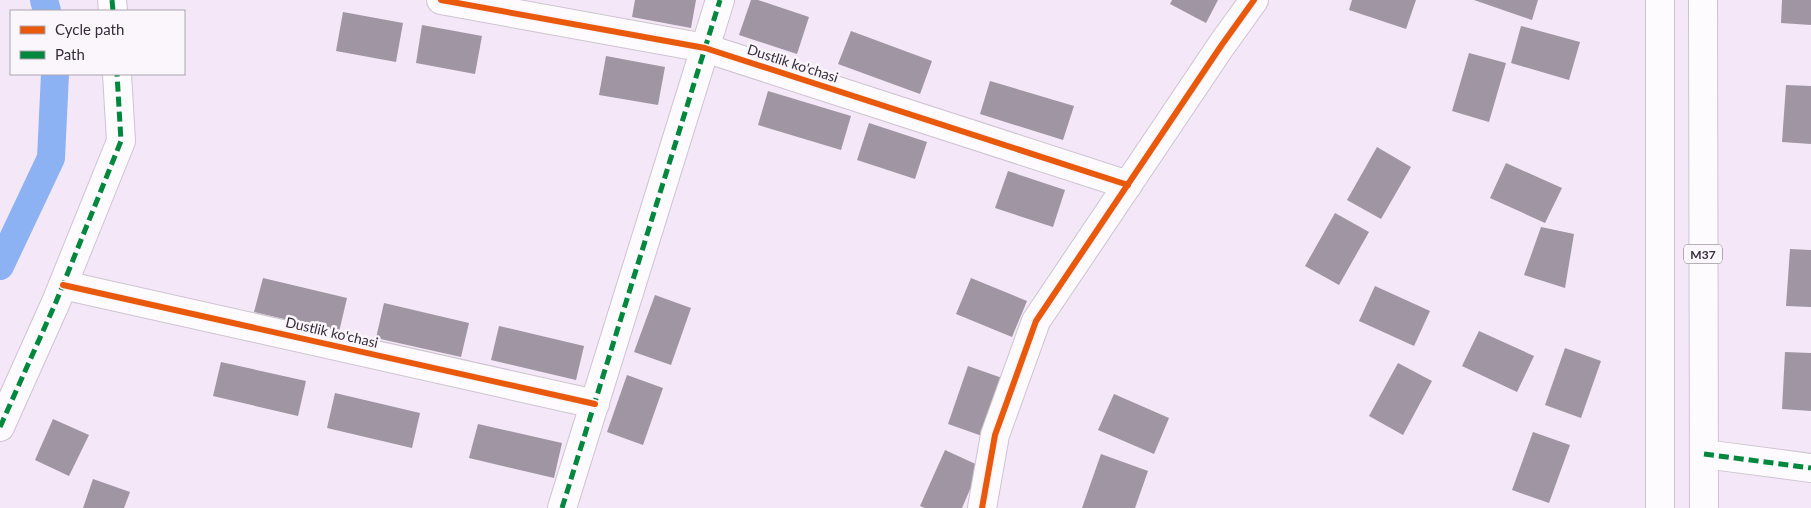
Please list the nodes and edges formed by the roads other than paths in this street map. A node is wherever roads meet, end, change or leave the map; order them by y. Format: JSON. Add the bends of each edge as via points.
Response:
{"nodes":[{"id":1,"x":441,"y":0,"type":"edge"},
{"id":2,"x":720,"y":0,"type":"edge"},
{"id":3,"x":1254,"y":0,"type":"edge"},
{"id":4,"x":1660,"y":0,"type":"edge"},
{"id":5,"x":1703,"y":0,"type":"edge"},
{"id":6,"x":705,"y":48,"type":"junction"},
{"id":7,"x":117,"y":75,"type":"edge"},
{"id":8,"x":1128,"y":185,"type":"junction"},
{"id":9,"x":63,"y":285,"type":"junction"},
{"id":10,"x":595,"y":404,"type":"junction"},
{"id":11,"x":0,"y":427,"type":"edge"},
{"id":12,"x":1704,"y":454,"type":"junction"},
{"id":13,"x":1811,"y":468,"type":"edge"},
{"id":14,"x":562,"y":508,"type":"edge"},
{"id":15,"x":982,"y":508,"type":"edge"},
{"id":16,"x":1660,"y":508,"type":"edge"},
{"id":17,"x":1704,"y":508,"type":"edge"}],
"edges":[{"from":1,"to":6,"type":"main road","name":"Dustlik ko'chasi"},
{"from":2,"to":6,"type":"main road"},
{"from":3,"to":8,"type":"main road"},
{"from":4,"to":16,"type":"main road"},
{"from":5,"to":12,"type":"main road","number":"M37"},
{"from":6,"to":8,"type":"main road","name":"Dustlik ko'chasi"},
{"from":6,"to":10,"type":"main road"},
{"from":7,"to":9,"type":"main road","via":[[122,141]]},
{"from":8,"to":15,"type":"main road","via":[[1036,321],[995,436]]},
{"from":9,"to":10,"type":"main road","name":"Dustlik ko'chasi"},
{"from":9,"to":11,"type":"main road"},
{"from":10,"to":14,"type":"main road"},
{"from":12,"to":13,"type":"main road"},
{"from":12,"to":17,"type":"main road","number":"M37"}]}
